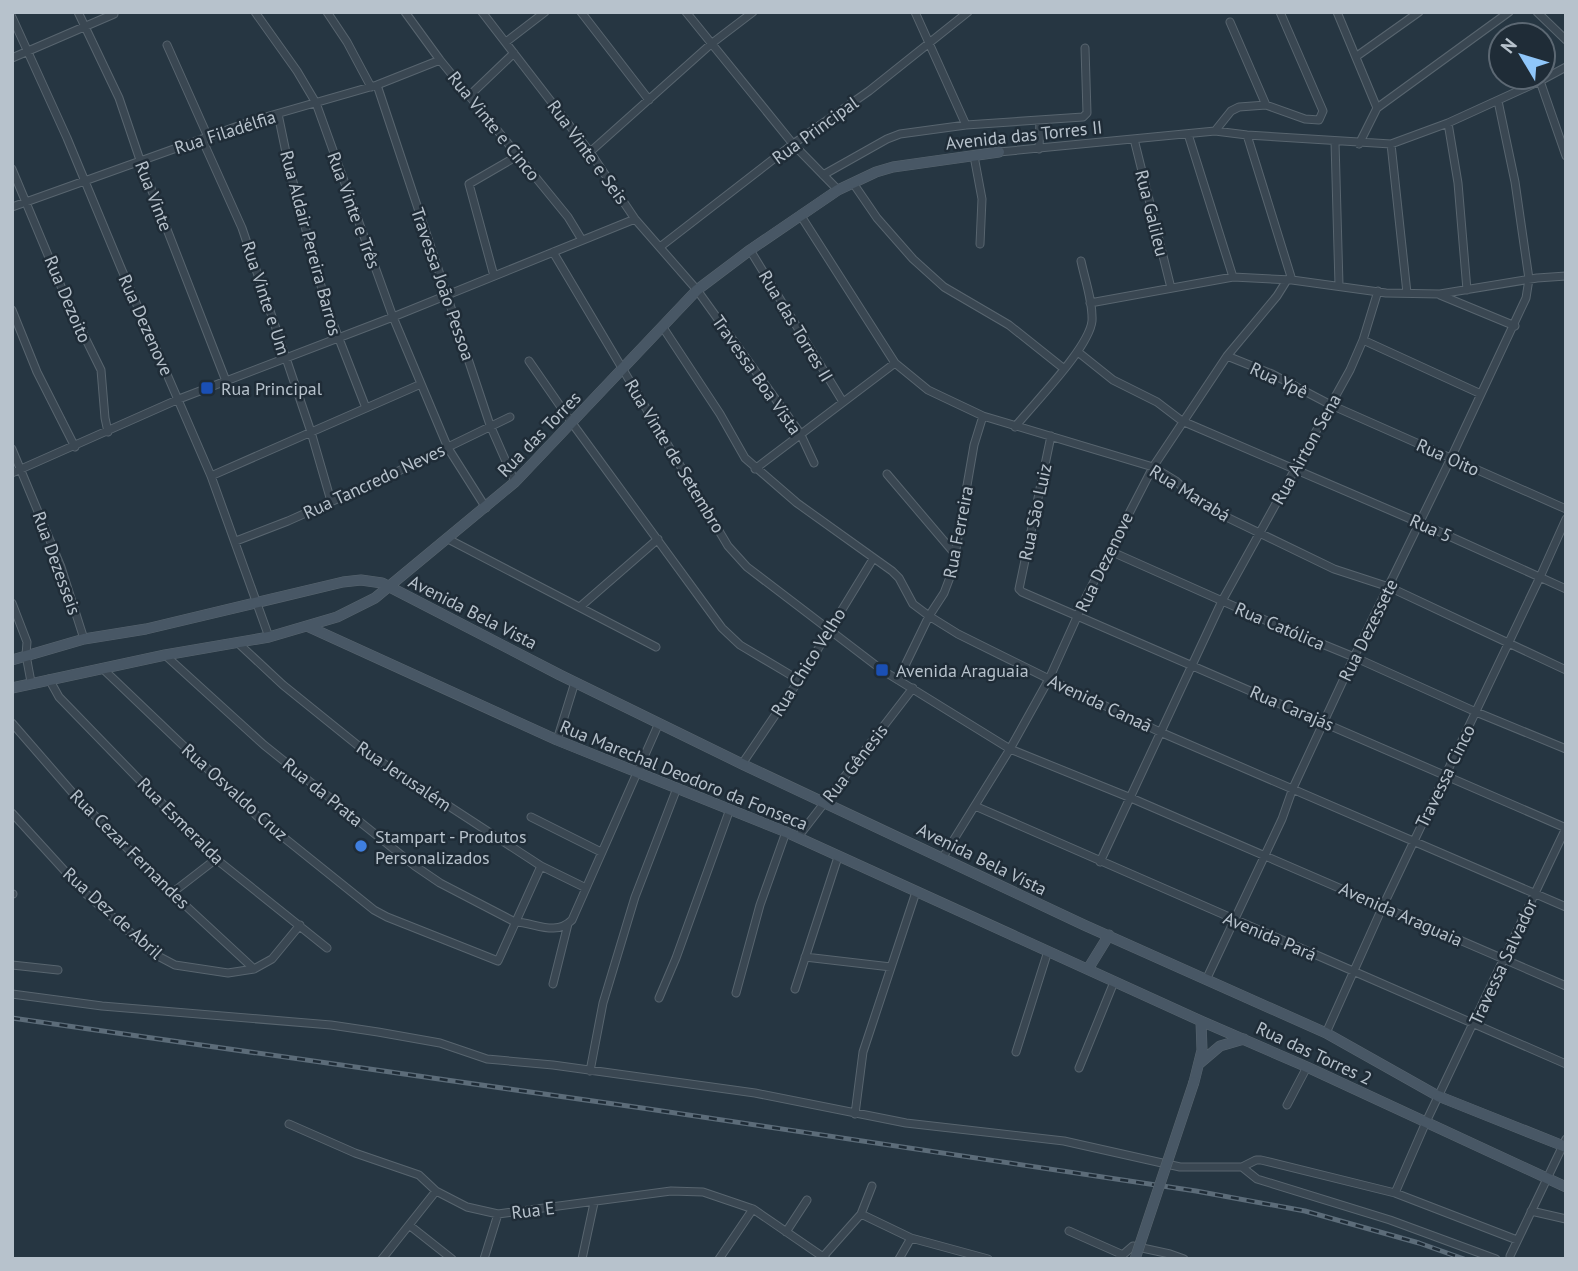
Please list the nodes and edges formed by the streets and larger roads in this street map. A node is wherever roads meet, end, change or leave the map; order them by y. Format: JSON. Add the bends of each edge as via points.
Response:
{"nodes":[{"id":1,"x":78,"y":12,"type":"edge"},
{"id":2,"x":255,"y":12,"type":"edge"},
{"id":3,"x":327,"y":12,"type":"edge"},
{"id":4,"x":405,"y":12,"type":"edge"},
{"id":5,"x":482,"y":12,"type":"edge"},
{"id":6,"x":545,"y":12,"type":"edge"},
{"id":7,"x":581,"y":12,"type":"edge"},
{"id":8,"x":686,"y":12,"type":"edge"},
{"id":9,"x":753,"y":12,"type":"edge"},
{"id":10,"x":915,"y":12,"type":"edge"},
{"id":11,"x":968,"y":12,"type":"edge"},
{"id":12,"x":1280,"y":12,"type":"edge"},
{"id":13,"x":1337,"y":12,"type":"edge"},
{"id":14,"x":1419,"y":12,"type":"edge"},
{"id":15,"x":1509,"y":12,"type":"edge"},
{"id":16,"x":1537,"y":12,"type":"edge"},
{"id":17,"x":114,"y":14,"type":"dead end"},
{"id":18,"x":12,"y":17,"type":"edge"},
{"id":19,"x":1230,"y":22,"type":"dead end"},
{"id":20,"x":85,"y":27,"type":"junction"},
{"id":21,"x":1566,"y":40,"type":"edge"},
{"id":22,"x":506,"y":42,"type":"junction"},
{"id":23,"x":711,"y":44,"type":"junction"},
{"id":24,"x":929,"y":44,"type":"junction"},
{"id":25,"x":167,"y":45,"type":"dead end"},
{"id":26,"x":1085,"y":48,"type":"dead end"},
{"id":27,"x":28,"y":51,"type":"junction"},
{"id":28,"x":514,"y":53,"type":"junction"},
{"id":29,"x":1357,"y":56,"type":"junction"},
{"id":30,"x":12,"y":58,"type":"edge"},
{"id":31,"x":440,"y":60,"type":"junction"},
{"id":32,"x":374,"y":86,"type":"junction"},
{"id":33,"x":1519,"y":91,"type":"edge"},
{"id":34,"x":1543,"y":91,"type":"edge"},
{"id":35,"x":469,"y":96,"type":"junction"},
{"id":36,"x":649,"y":100,"type":"junction"},
{"id":37,"x":1498,"y":101,"type":"junction"},
{"id":38,"x":316,"y":103,"type":"junction"},
{"id":39,"x":1266,"y":105,"type":"junction"},
{"id":40,"x":1377,"y":108,"type":"junction"},
{"id":41,"x":278,"y":114,"type":"junction"},
{"id":42,"x":1040,"y":120,"type":"junction"},
{"id":43,"x":1448,"y":123,"type":"junction"},
{"id":44,"x":966,"y":125,"type":"junction"},
{"id":45,"x":1215,"y":131,"type":"junction"},
{"id":46,"x":1188,"y":134,"type":"junction"},
{"id":47,"x":1247,"y":135,"type":"junction"},
{"id":48,"x":205,"y":138,"type":"junction"},
{"id":49,"x":1133,"y":139,"type":"junction"},
{"id":50,"x":1335,"y":142,"type":"junction"},
{"id":51,"x":793,"y":144,"type":"junction"},
{"id":52,"x":1359,"y":144,"type":"junction"},
{"id":53,"x":1391,"y":144,"type":"junction"},
{"id":54,"x":1039,"y":149,"type":"junction"},
{"id":55,"x":590,"y":152,"type":"junction"},
{"id":56,"x":999,"y":152,"type":"joint"},
{"id":57,"x":519,"y":155,"type":"junction"},
{"id":58,"x":974,"y":156,"type":"junction"},
{"id":59,"x":1566,"y":156,"type":"edge"},
{"id":60,"x":140,"y":160,"type":"junction"},
{"id":61,"x":12,"y":169,"type":"edge"},
{"id":62,"x":823,"y":175,"type":"junction"},
{"id":63,"x":84,"y":181,"type":"junction"},
{"id":64,"x":853,"y":183,"type":"junction"},
{"id":65,"x":838,"y":190,"type":"junction"},
{"id":66,"x":27,"y":202,"type":"junction"},
{"id":67,"x":12,"y":207,"type":"edge"},
{"id":68,"x":801,"y":216,"type":"junction"},
{"id":69,"x":635,"y":219,"type":"junction"},
{"id":70,"x":582,"y":240,"type":"junction"},
{"id":71,"x":980,"y":244,"type":"dead end"},
{"id":72,"x":660,"y":247,"type":"junction"},
{"id":73,"x":750,"y":250,"type":"junction"},
{"id":74,"x":553,"y":252,"type":"junction"},
{"id":75,"x":1081,"y":261,"type":"dead end"},
{"id":76,"x":494,"y":276,"type":"junction"},
{"id":77,"x":1566,"y":276,"type":"edge"},
{"id":78,"x":1233,"y":277,"type":"junction"},
{"id":79,"x":1529,"y":279,"type":"junction"},
{"id":80,"x":1289,"y":280,"type":"junction"},
{"id":81,"x":1339,"y":285,"type":"junction"},
{"id":82,"x":1171,"y":288,"type":"junction"},
{"id":83,"x":697,"y":290,"type":"junction"},
{"id":84,"x":1466,"y":290,"type":"junction"},
{"id":85,"x":1378,"y":291,"type":"junction"},
{"id":86,"x":1407,"y":293,"type":"junction"},
{"id":87,"x":445,"y":295,"type":"junction"},
{"id":88,"x":1440,"y":295,"type":"junction"},
{"id":89,"x":1090,"y":303,"type":"junction"},
{"id":90,"x":12,"y":310,"type":"edge"},
{"id":91,"x":393,"y":317,"type":"junction"},
{"id":92,"x":662,"y":326,"type":"junction"},
{"id":93,"x":1515,"y":326,"type":"junction"},
{"id":94,"x":337,"y":338,"type":"junction"},
{"id":95,"x":1363,"y":340,"type":"junction"},
{"id":96,"x":1078,"y":352,"type":"junction"},
{"id":97,"x":285,"y":356,"type":"junction"},
{"id":98,"x":1227,"y":356,"type":"junction"},
{"id":99,"x":528,"y":361,"type":"dead end"},
{"id":100,"x":895,"y":363,"type":"junction"},
{"id":101,"x":1063,"y":368,"type":"junction"},
{"id":102,"x":622,"y":369,"type":"junction"},
{"id":103,"x":226,"y":381,"type":"junction"},
{"id":104,"x":421,"y":384,"type":"junction"},
{"id":105,"x":1481,"y":394,"type":"junction"},
{"id":106,"x":179,"y":399,"type":"junction"},
{"id":107,"x":843,"y":402,"type":"junction"},
{"id":108,"x":1331,"y":405,"type":"junction"},
{"id":109,"x":366,"y":408,"type":"junction"},
{"id":110,"x":510,"y":416,"type":"dead end"},
{"id":111,"x":983,"y":416,"type":"junction"},
{"id":112,"x":1182,"y":421,"type":"junction"},
{"id":113,"x":572,"y":424,"type":"junction"},
{"id":114,"x":490,"y":425,"type":"junction"},
{"id":115,"x":1015,"y":426,"type":"junction"},
{"id":116,"x":108,"y":432,"type":"junction"},
{"id":117,"x":310,"y":432,"type":"junction"},
{"id":118,"x":800,"y":433,"type":"junction"},
{"id":119,"x":1051,"y":436,"type":"junction"},
{"id":120,"x":75,"y":447,"type":"junction"},
{"id":121,"x":447,"y":448,"type":"junction"},
{"id":122,"x":12,"y":449,"type":"edge"},
{"id":123,"x":1451,"y":458,"type":"junction"},
{"id":124,"x":814,"y":463,"type":"dead end"},
{"id":125,"x":1153,"y":467,"type":"junction"},
{"id":126,"x":22,"y":468,"type":"junction"},
{"id":127,"x":755,"y":469,"type":"junction"},
{"id":128,"x":1296,"y":469,"type":"junction"},
{"id":129,"x":12,"y":472,"type":"edge"},
{"id":130,"x":887,"y":474,"type":"dead end"},
{"id":131,"x":211,"y":475,"type":"junction"},
{"id":132,"x":515,"y":482,"type":"junction"},
{"id":133,"x":331,"y":501,"type":"junction"},
{"id":134,"x":486,"y":508,"type":"junction"},
{"id":135,"x":1566,"y":509,"type":"edge"},
{"id":136,"x":1566,"y":519,"type":"edge"},
{"id":137,"x":1420,"y":523,"type":"junction"},
{"id":138,"x":1261,"y":532,"type":"junction"},
{"id":139,"x":448,"y":539,"type":"junction"},
{"id":140,"x":659,"y":539,"type":"junction"},
{"id":141,"x":236,"y":541,"type":"junction"},
{"id":142,"x":1110,"y":551,"type":"junction"},
{"id":143,"x":955,"y":554,"type":"junction"},
{"id":144,"x":873,"y":559,"type":"junction"},
{"id":145,"x":1540,"y":577,"type":"junction"},
{"id":146,"x":391,"y":587,"type":"junction"},
{"id":147,"x":1390,"y":587,"type":"junction"},
{"id":148,"x":1019,"y":589,"type":"joint"},
{"id":149,"x":1566,"y":589,"type":"edge"},
{"id":150,"x":1222,"y":601,"type":"junction"},
{"id":151,"x":257,"y":602,"type":"junction"},
{"id":152,"x":12,"y":603,"type":"edge"},
{"id":153,"x":580,"y":606,"type":"junction"},
{"id":154,"x":1078,"y":615,"type":"junction"},
{"id":155,"x":929,"y":616,"type":"junction"},
{"id":156,"x":309,"y":627,"type":"junction"},
{"id":157,"x":829,"y":630,"type":"junction"},
{"id":158,"x":269,"y":637,"type":"junction"},
{"id":159,"x":84,"y":639,"type":"junction"},
{"id":160,"x":238,"y":643,"type":"junction"},
{"id":161,"x":1508,"y":644,"type":"junction"},
{"id":162,"x":656,"y":647,"type":"dead end"},
{"id":163,"x":26,"y":655,"type":"junction"},
{"id":164,"x":165,"y":655,"type":"junction"},
{"id":165,"x":1354,"y":657,"type":"junction"},
{"id":166,"x":12,"y":660,"type":"edge"},
{"id":167,"x":1191,"y":664,"type":"junction"},
{"id":168,"x":102,"y":668,"type":"junction"},
{"id":169,"x":1566,"y":670,"type":"edge"},
{"id":170,"x":49,"y":679,"type":"junction"},
{"id":171,"x":1049,"y":679,"type":"junction"},
{"id":172,"x":799,"y":680,"type":"junction"},
{"id":173,"x":898,"y":680,"type":"junction"},
{"id":174,"x":31,"y":682,"type":"junction"},
{"id":175,"x":575,"y":682,"type":"junction"},
{"id":176,"x":12,"y":688,"type":"edge"},
{"id":177,"x":913,"y":688,"type":"junction"},
{"id":178,"x":1476,"y":712,"type":"junction"},
{"id":179,"x":1324,"y":722,"type":"junction"},
{"id":180,"x":12,"y":723,"type":"edge"},
{"id":181,"x":659,"y":723,"type":"junction"},
{"id":182,"x":1160,"y":732,"type":"junction"},
{"id":183,"x":557,"y":740,"type":"junction"},
{"id":184,"x":1566,"y":749,"type":"edge"},
{"id":185,"x":1010,"y":750,"type":"junction"},
{"id":186,"x":742,"y":764,"type":"junction"},
{"id":187,"x":637,"y":772,"type":"junction"},
{"id":188,"x":1446,"y":774,"type":"junction"},
{"id":189,"x":677,"y":788,"type":"junction"},
{"id":190,"x":1293,"y":788,"type":"junction"},
{"id":191,"x":1131,"y":798,"type":"junction"},
{"id":192,"x":824,"y":801,"type":"junction"},
{"id":193,"x":975,"y":806,"type":"junction"},
{"id":194,"x":730,"y":808,"type":"junction"},
{"id":195,"x":12,"y":813,"type":"edge"},
{"id":196,"x":531,"y":817,"type":"dead end"},
{"id":197,"x":1566,"y":828,"type":"edge"},
{"id":198,"x":786,"y":832,"type":"junction"},
{"id":199,"x":798,"y":837,"type":"junction"},
{"id":200,"x":1414,"y":841,"type":"junction"},
{"id":201,"x":601,"y":852,"type":"junction"},
{"id":202,"x":1263,"y":855,"type":"junction"},
{"id":203,"x":838,"y":857,"type":"junction"},
{"id":204,"x":943,"y":857,"type":"junction"},
{"id":205,"x":216,"y":859,"type":"junction"},
{"id":206,"x":1100,"y":862,"type":"junction"},
{"id":207,"x":541,"y":866,"type":"junction"},
{"id":208,"x":586,"y":888,"type":"junction"},
{"id":209,"x":916,"y":892,"type":"junction"},
{"id":210,"x":172,"y":893,"type":"junction"},
{"id":211,"x":1536,"y":894,"type":"junction"},
{"id":212,"x":1383,"y":906,"type":"junction"},
{"id":213,"x":1566,"y":907,"type":"edge"},
{"id":214,"x":1233,"y":921,"type":"junction"},
{"id":215,"x":514,"y":922,"type":"junction"},
{"id":216,"x":570,"y":922,"type":"junction"},
{"id":217,"x":300,"y":925,"type":"junction"},
{"id":218,"x":1109,"y":935,"type":"junction"},
{"id":219,"x":327,"y":948,"type":"dead end"},
{"id":220,"x":1048,"y":951,"type":"junction"},
{"id":221,"x":805,"y":957,"type":"junction"},
{"id":222,"x":1503,"y":959,"type":"junction"},
{"id":223,"x":12,"y":965,"type":"edge"},
{"id":224,"x":891,"y":967,"type":"junction"},
{"id":225,"x":254,"y":969,"type":"junction"},
{"id":226,"x":1088,"y":969,"type":"junction"},
{"id":227,"x":58,"y":970,"type":"dead end"},
{"id":228,"x":1354,"y":972,"type":"junction"},
{"id":229,"x":1206,"y":979,"type":"junction"},
{"id":230,"x":1114,"y":982,"type":"junction"},
{"id":231,"x":553,"y":984,"type":"dead end"},
{"id":232,"x":1566,"y":986,"type":"edge"},
{"id":233,"x":795,"y":989,"type":"dead end"},
{"id":234,"x":736,"y":993,"type":"dead end"},
{"id":235,"x":12,"y":994,"type":"edge"},
{"id":236,"x":659,"y":998,"type":"dead end"},
{"id":237,"x":1201,"y":1021,"type":"junction"},
{"id":238,"x":1473,"y":1025,"type":"junction"},
{"id":239,"x":1326,"y":1034,"type":"junction"},
{"id":240,"x":1245,"y":1039,"type":"junction"},
{"id":241,"x":1016,"y":1052,"type":"dead end"},
{"id":242,"x":1199,"y":1063,"type":"junction"},
{"id":243,"x":1566,"y":1064,"type":"edge"},
{"id":244,"x":1307,"y":1067,"type":"junction"},
{"id":245,"x":1079,"y":1068,"type":"dead end"},
{"id":246,"x":590,"y":1071,"type":"junction"},
{"id":247,"x":1438,"y":1096,"type":"junction"},
{"id":248,"x":1287,"y":1105,"type":"dead end"},
{"id":249,"x":855,"y":1114,"type":"junction"},
{"id":250,"x":1426,"y":1122,"type":"junction"},
{"id":251,"x":289,"y":1124,"type":"dead end"},
{"id":252,"x":1565,"y":1144,"type":"edge"},
{"id":253,"x":1242,"y":1167,"type":"junction"},
{"id":254,"x":1546,"y":1177,"type":"junction"},
{"id":255,"x":872,"y":1186,"type":"dead end"},
{"id":256,"x":1566,"y":1187,"type":"edge"},
{"id":257,"x":436,"y":1191,"type":"junction"},
{"id":258,"x":1395,"y":1193,"type":"junction"},
{"id":259,"x":807,"y":1200,"type":"dead end"},
{"id":260,"x":594,"y":1203,"type":"junction"},
{"id":261,"x":753,"y":1209,"type":"junction"},
{"id":262,"x":1531,"y":1211,"type":"junction"},
{"id":263,"x":498,"y":1214,"type":"junction"},
{"id":264,"x":861,"y":1214,"type":"junction"},
{"id":265,"x":1566,"y":1219,"type":"edge"},
{"id":266,"x":409,"y":1225,"type":"junction"},
{"id":267,"x":1069,"y":1231,"type":"dead end"},
{"id":268,"x":786,"y":1232,"type":"junction"},
{"id":269,"x":911,"y":1238,"type":"junction"},
{"id":270,"x":1517,"y":1240,"type":"junction"},
{"id":271,"x":1168,"y":1256,"type":"edge"},
{"id":272,"x":1510,"y":1256,"type":"dead end"},
{"id":273,"x":1119,"y":1257,"type":"edge"},
{"id":274,"x":823,"y":1258,"type":"edge"},
{"id":275,"x":382,"y":1259,"type":"edge"},
{"id":276,"x":452,"y":1259,"type":"edge"},
{"id":277,"x":484,"y":1259,"type":"edge"},
{"id":278,"x":582,"y":1259,"type":"edge"},
{"id":279,"x":719,"y":1259,"type":"edge"},
{"id":280,"x":898,"y":1259,"type":"edge"},
{"id":281,"x":988,"y":1259,"type":"edge"},
{"id":282,"x":1135,"y":1259,"type":"edge"},
{"id":283,"x":1184,"y":1259,"type":"edge"},
{"id":284,"x":1496,"y":1259,"type":"edge"}],
"edges":[{"from":1,"to":20,"type":"street","name":"Rua Vinte"},
{"from":2,"to":38,"type":"street","name":"Rua Vinte e Três"},
{"from":3,"to":32,"type":"street","name":"Travessa João Pessoa"},
{"from":4,"to":31,"type":"street","name":"Rua Vinte e Cinco"},
{"from":5,"to":22,"type":"street","name":"Rua Vinte e Seis"},
{"from":6,"to":22,"type":"street"},
{"from":7,"to":36,"type":"street"},
{"from":8,"to":23,"type":"street"},
{"from":9,"to":23,"type":"street"},
{"from":10,"to":24,"type":"street"},
{"from":11,"to":24,"type":"street","name":"Rua Principal"},
{"from":12,"to":39,"type":"street","via":[[1323,116],[1305,119]]},
{"from":13,"to":29,"type":"street"},
{"from":14,"to":29,"type":"street"},
{"from":15,"to":40,"type":"street"},
{"from":16,"to":21,"type":"street"},
{"from":17,"to":20,"type":"street"},
{"from":18,"to":27,"type":"street","name":"Rua Dezenove"},
{"from":19,"to":39,"type":"street"},
{"from":20,"to":27,"type":"street"},
{"from":20,"to":60,"type":"street","name":"Rua Vinte","via":[[119,98]]},
{"from":22,"to":28,"type":"street","name":"Rua Vinte e Seis"},
{"from":23,"to":36,"type":"street"},
{"from":23,"to":51,"type":"street"},
{"from":24,"to":44,"type":"street"},
{"from":24,"to":51,"type":"street","name":"Rua Principal"},
{"from":25,"to":48,"type":"street","name":"Rua Vinte e Um"},
{"from":26,"to":42,"type":"street","via":[[1087,113]]},
{"from":27,"to":30,"type":"street"},
{"from":27,"to":63,"type":"street","name":"Rua Dezenove"},
{"from":28,"to":35,"type":"street"},
{"from":28,"to":55,"type":"street","name":"Rua Vinte e Seis"},
{"from":29,"to":40,"type":"street"},
{"from":31,"to":32,"type":"street","name":"Rua Filadélfia"},
{"from":31,"to":35,"type":"street","name":"Rua Vinte e Cinco"},
{"from":32,"to":38,"type":"street","name":"Rua Filadélfia"},
{"from":32,"to":87,"type":"street","name":"Travessa João Pessoa"},
{"from":33,"to":37,"type":"street"},
{"from":34,"to":59,"type":"street"},
{"from":35,"to":57,"type":"street","name":"Rua Vinte e Cinco"},
{"from":36,"to":55,"type":"street"},
{"from":37,"to":43,"type":"street"},
{"from":37,"to":79,"type":"street"},
{"from":38,"to":41,"type":"street","name":"Rua Filadélfia"},
{"from":38,"to":91,"type":"street","name":"Rua Vinte e Três"},
{"from":39,"to":45,"type":"street","via":[[1234,109]]},
{"from":40,"to":52,"type":"street"},
{"from":41,"to":48,"type":"street","name":"Rua Filadélfia"},
{"from":41,"to":94,"type":"street","name":"Rua Aldair Pereira Barros","via":[[296,197]]},
{"from":42,"to":44,"type":"street"},
{"from":42,"to":54,"type":"street"},
{"from":43,"to":53,"type":"street"},
{"from":43,"to":84,"type":"street","via":[[1458,183]]},
{"from":44,"to":62,"type":"street","via":[[900,134]]},
{"from":45,"to":46,"type":"street","name":"Avenida das Torres II"},
{"from":45,"to":47,"type":"street","name":"Avenida das Torres II"},
{"from":46,"to":49,"type":"street","name":"Avenida das Torres II"},
{"from":46,"to":78,"type":"street"},
{"from":47,"to":50,"type":"street","name":"Avenida das Torres II"},
{"from":47,"to":80,"type":"street"},
{"from":48,"to":60,"type":"street","name":"Rua Filadélfia"},
{"from":48,"to":97,"type":"street","name":"Rua Vinte e Um","via":[[242,228]]},
{"from":49,"to":54,"type":"street","name":"Avenida das Torres II"},
{"from":49,"to":82,"type":"street","name":"Rua Galileu"},
{"from":50,"to":52,"type":"street","name":"Avenida das Torres II"},
{"from":50,"to":81,"type":"street"},
{"from":51,"to":62,"type":"street"},
{"from":51,"to":72,"type":"street","name":"Rua Principal"},
{"from":52,"to":53,"type":"street","name":"Avenida das Torres II"},
{"from":53,"to":86,"type":"street"},
{"from":54,"to":56,"type":"street","name":"Avenida das Torres II"},
{"from":55,"to":69,"type":"street","name":"Rua Vinte e Seis"},
{"from":56,"to":58,"type":"street","name":"Avenida das Torres II"},
{"from":57,"to":70,"type":"street","name":"Rua Vinte e Cinco"},
{"from":57,"to":76,"type":"street","via":[[469,184]]},
{"from":58,"to":64,"type":"street","name":"Avenida das Torres II","via":[[893,167]]},
{"from":58,"to":71,"type":"street","via":[[982,199]]},
{"from":60,"to":63,"type":"street","name":"Rua Filadélfia"},
{"from":60,"to":103,"type":"street","name":"Rua Vinte"},
{"from":61,"to":66,"type":"street","name":"Rua Dezoito"},
{"from":62,"to":65,"type":"street"},
{"from":63,"to":66,"type":"street","name":"Rua Filadélfia"},
{"from":63,"to":106,"type":"street","name":"Rua Dezenove"},
{"from":64,"to":65,"type":"street","name":"Avenida das Torres II"},
{"from":64,"to":101,"type":"street","via":[[877,218],[944,287],[1009,324]]},
{"from":65,"to":68,"type":"street","name":"Avenida das Torres II"},
{"from":66,"to":67,"type":"street","name":"Rua Filadélfia"},
{"from":66,"to":116,"type":"street","name":"Rua Dezoito","via":[[101,370]]},
{"from":68,"to":73,"type":"street","name":"Avenida das Torres II"},
{"from":68,"to":100,"type":"street","name":"Rua Marabá"},
{"from":69,"to":70,"type":"street"},
{"from":69,"to":72,"type":"street","name":"Rua Vinte e Seis"},
{"from":70,"to":74,"type":"street"},
{"from":72,"to":83,"type":"street","name":"Rua Vinte e Seis"},
{"from":73,"to":83,"type":"street","name":"Avenida das Torres II"},
{"from":73,"to":107,"type":"street","name":"Rua das Torres II"},
{"from":74,"to":76,"type":"street"},
{"from":74,"to":102,"type":"street","name":"Rua Vinte de Setembro"},
{"from":75,"to":89,"type":"street"},
{"from":76,"to":87,"type":"street"},
{"from":77,"to":79,"type":"street"},
{"from":78,"to":80,"type":"street"},
{"from":78,"to":82,"type":"street"},
{"from":79,"to":84,"type":"street"},
{"from":79,"to":93,"type":"street","name":"Rua Dezessete"},
{"from":80,"to":81,"type":"street"},
{"from":80,"to":98,"type":"street","name":"Rua Dezenove"},
{"from":81,"to":85,"type":"street"},
{"from":82,"to":89,"type":"street"},
{"from":83,"to":92,"type":"street","name":"Rua das Torres"},
{"from":83,"to":118,"type":"street","name":"Travessa Boa Vista"},
{"from":84,"to":88,"type":"street"},
{"from":85,"to":86,"type":"street"},
{"from":85,"to":95,"type":"street","name":"Rua Airton Sena"},
{"from":86,"to":88,"type":"street"},
{"from":87,"to":91,"type":"street"},
{"from":87,"to":114,"type":"street","name":"Travessa João Pessoa"},
{"from":88,"to":93,"type":"street"},
{"from":89,"to":96,"type":"street","via":[[1090,330]]},
{"from":90,"to":120,"type":"street"},
{"from":91,"to":94,"type":"street"},
{"from":91,"to":104,"type":"street","name":"Rua Vinte e Três"},
{"from":92,"to":102,"type":"street","name":"Rua das Torres"},
{"from":92,"to":127,"type":"street","name":"Avenida Canaã"},
{"from":93,"to":105,"type":"street","name":"Rua Dezessete"},
{"from":94,"to":97,"type":"street"},
{"from":94,"to":109,"type":"street","name":"Rua Aldair Pereira Barros"},
{"from":95,"to":105,"type":"street"},
{"from":95,"to":108,"type":"street","name":"Rua Airton Sena"},
{"from":96,"to":101,"type":"street"},
{"from":96,"to":112,"type":"street","name":"Rua 5"},
{"from":97,"to":103,"type":"street"},
{"from":97,"to":117,"type":"street","name":"Rua Vinte e Um"},
{"from":98,"to":108,"type":"street","name":"Rua Ypê"},
{"from":98,"to":112,"type":"street","name":"Rua Dezenove"},
{"from":99,"to":113,"type":"street"},
{"from":100,"to":107,"type":"street"},
{"from":100,"to":111,"type":"street","name":"Rua Marabá","via":[[928,390]]},
{"from":101,"to":115,"type":"street"},
{"from":102,"to":113,"type":"street","name":"Rua das Torres"},
{"from":102,"to":157,"type":"street","name":"Rua Vinte de Setembro","via":[[728,545],[747,567]]},
{"from":103,"to":106,"type":"street"},
{"from":104,"to":109,"type":"street"},
{"from":104,"to":121,"type":"street","name":"Rua Vinte e Três"},
{"from":105,"to":123,"type":"street","name":"Rua Dezessete"},
{"from":106,"to":116,"type":"street"},
{"from":106,"to":131,"type":"street","name":"Rua Dezenove"},
{"from":107,"to":118,"type":"street"},
{"from":108,"to":123,"type":"street","name":"Rua Oito"},
{"from":108,"to":128,"type":"street","name":"Rua Airton Sena"},
{"from":109,"to":117,"type":"street"},
{"from":110,"to":114,"type":"street","name":"Rua Tancredo Neves"},
{"from":111,"to":115,"type":"street","name":"Rua Marabá"},
{"from":111,"to":143,"type":"street","name":"Rua Ferreira"},
{"from":112,"to":125,"type":"street","name":"Rua Dezenove"},
{"from":112,"to":128,"type":"street","name":"Rua 5"},
{"from":113,"to":132,"type":"street","name":"Rua das Torres"},
{"from":113,"to":140,"type":"street"},
{"from":114,"to":121,"type":"street","name":"Rua Tancredo Neves"},
{"from":114,"to":132,"type":"street","name":"Travessa João Pessoa"},
{"from":115,"to":119,"type":"street","name":"Rua Marabá"},
{"from":116,"to":120,"type":"street"},
{"from":117,"to":131,"type":"street"},
{"from":117,"to":133,"type":"street","name":"Rua Vinte e Um"},
{"from":118,"to":124,"type":"street","name":"Travessa Boa Vista"},
{"from":118,"to":127,"type":"street"},
{"from":119,"to":125,"type":"street","name":"Rua Marabá"},
{"from":119,"to":148,"type":"street","name":"Rua São Luiz"},
{"from":120,"to":126,"type":"street"},
{"from":121,"to":133,"type":"street","name":"Rua Tancredo Neves"},
{"from":121,"to":134,"type":"street","name":"Rua Vinte e Três"},
{"from":122,"to":126,"type":"street","name":"Rua Dezesseis"},
{"from":123,"to":135,"type":"street","name":"Rua Oito"},
{"from":123,"to":137,"type":"street","name":"Rua Dezessete"},
{"from":125,"to":138,"type":"street","name":"Rua Marabá","via":[[1203,504]]},
{"from":125,"to":142,"type":"street","name":"Rua Dezenove"},
{"from":126,"to":129,"type":"street"},
{"from":126,"to":159,"type":"street","name":"Rua Dezesseis"},
{"from":127,"to":144,"type":"street","name":"Avenida Canaã"},
{"from":128,"to":137,"type":"street","name":"Rua 5"},
{"from":128,"to":138,"type":"street","name":"Rua Airton Sena"},
{"from":130,"to":143,"type":"street"},
{"from":131,"to":141,"type":"street","name":"Rua Dezenove"},
{"from":132,"to":134,"type":"street","name":"Rua das Torres"},
{"from":133,"to":141,"type":"street","name":"Rua Tancredo Neves"},
{"from":134,"to":139,"type":"street","name":"Rua das Torres"},
{"from":136,"to":145,"type":"street","name":"Travessa Cinco"},
{"from":137,"to":145,"type":"street","name":"Rua 5"},
{"from":137,"to":147,"type":"street","name":"Rua Dezessete"},
{"from":138,"to":147,"type":"street","name":"Rua Marabá","via":[[1334,569]]},
{"from":138,"to":150,"type":"street","name":"Rua Airton Sena"},
{"from":139,"to":146,"type":"street","name":"Rua das Torres"},
{"from":139,"to":153,"type":"street"},
{"from":140,"to":153,"type":"street"},
{"from":140,"to":172,"type":"street","via":[[726,633]]},
{"from":141,"to":151,"type":"street","name":"Rua Dezenove"},
{"from":142,"to":150,"type":"street","name":"Rua Católica"},
{"from":142,"to":154,"type":"street","name":"Rua Dezenove"},
{"from":143,"to":155,"type":"street","name":"Rua Ferreira","via":[[944,593]]},
{"from":144,"to":155,"type":"street","name":"Avenida Canaã","via":[[899,578],[913,604]]},
{"from":144,"to":157,"type":"street","name":"Rua Chico Velho"},
{"from":145,"to":149,"type":"street","name":"Rua 5"},
{"from":145,"to":161,"type":"street","name":"Travessa Cinco"},
{"from":146,"to":151,"type":"street","name":"Avenida Bela Vista","via":[[374,581],[344,582]]},
{"from":146,"to":156,"type":"street","name":"Rua das Torres","via":[[354,609]]},
{"from":146,"to":175,"type":"street","name":"Avenida Bela Vista"},
{"from":147,"to":161,"type":"street","name":"Rua Marabá"},
{"from":147,"to":165,"type":"street","name":"Rua Dezessete"},
{"from":148,"to":154,"type":"street","name":"Rua Carajás"},
{"from":150,"to":165,"type":"street","name":"Rua Católica"},
{"from":150,"to":167,"type":"street","name":"Rua Airton Sena"},
{"from":151,"to":158,"type":"street","name":"Rua Dezenove"},
{"from":151,"to":159,"type":"street","name":"Avenida Bela Vista"},
{"from":152,"to":163,"type":"street","via":[[27,642]]},
{"from":153,"to":162,"type":"street"},
{"from":154,"to":167,"type":"street","name":"Rua Carajás"},
{"from":154,"to":171,"type":"street","name":"Rua Dezenove"},
{"from":155,"to":171,"type":"street","name":"Avenida Canaã"},
{"from":155,"to":173,"type":"street","name":"Rua Ferreira"},
{"from":156,"to":158,"type":"street","name":"Rua das Torres"},
{"from":156,"to":183,"type":"street","name":"Rua Marechal Deodoro da Fonseca"},
{"from":157,"to":172,"type":"street","name":"Rua Chico Velho"},
{"from":157,"to":173,"type":"street","name":"Avenida Araguaia"},
{"from":158,"to":160,"type":"street","name":"Rua das Torres"},
{"from":159,"to":163,"type":"street","name":"Avenida Bela Vista"},
{"from":160,"to":164,"type":"street","name":"Rua das Torres"},
{"from":160,"to":207,"type":"street","name":"Rua Jerusalém","via":[[366,752]]},
{"from":161,"to":169,"type":"street","name":"Rua Marabá"},
{"from":161,"to":178,"type":"street","name":"Travessa Cinco"},
{"from":163,"to":166,"type":"street","name":"Avenida Bela Vista"},
{"from":163,"to":174,"type":"street"},
{"from":164,"to":168,"type":"street","name":"Rua das Torres"},
{"from":164,"to":215,"type":"street","name":"Rua da Prata","via":[[264,746],[415,866]]},
{"from":165,"to":178,"type":"street","name":"Rua Católica"},
{"from":165,"to":179,"type":"street","name":"Rua Dezessete"},
{"from":167,"to":179,"type":"street","name":"Rua Carajás"},
{"from":167,"to":182,"type":"street","name":"Rua Airton Sena"},
{"from":168,"to":170,"type":"street","name":"Rua das Torres"},
{"from":168,"to":215,"type":"street","name":"Rua Osvaldo Cruz","via":[[257,816],[374,910],[496,961]]},
{"from":170,"to":174,"type":"street","name":"Rua das Torres"},
{"from":170,"to":205,"type":"street","name":"Rua Esmeralda","via":[[59,697]]},
{"from":171,"to":182,"type":"street","name":"Avenida Canaã"},
{"from":171,"to":185,"type":"street","name":"Rua Dezenove"},
{"from":172,"to":186,"type":"street","name":"Rua Chico Velho"},
{"from":173,"to":177,"type":"street","name":"Avenida Araguaia"},
{"from":174,"to":176,"type":"street","name":"Rua das Torres"},
{"from":175,"to":181,"type":"street","name":"Avenida Bela Vista"},
{"from":175,"to":183,"type":"street"},
{"from":177,"to":185,"type":"street","name":"Avenida Araguaia"},
{"from":177,"to":192,"type":"street","name":"Rua Gênesis"},
{"from":178,"to":184,"type":"street","name":"Rua Católica"},
{"from":178,"to":188,"type":"street","name":"Travessa Cinco"},
{"from":179,"to":188,"type":"street","name":"Rua Carajás"},
{"from":179,"to":190,"type":"street","name":"Rua Dezessete"},
{"from":180,"to":210,"type":"street","name":"Rua Cezar Fernandes","via":[[78,799]]},
{"from":181,"to":186,"type":"street","name":"Avenida Bela Vista"},
{"from":181,"to":187,"type":"street"},
{"from":182,"to":190,"type":"street","name":"Avenida Canaã"},
{"from":182,"to":191,"type":"street","name":"Rua Airton Sena"},
{"from":183,"to":187,"type":"street","name":"Rua Marechal Deodoro da Fonseca"},
{"from":185,"to":191,"type":"street","name":"Avenida Araguaia"},
{"from":185,"to":193,"type":"street","name":"Rua Dezenove"},
{"from":186,"to":192,"type":"street","name":"Avenida Bela Vista"},
{"from":187,"to":189,"type":"street","name":"Rua Marechal Deodoro da Fonseca"},
{"from":187,"to":201,"type":"street"},
{"from":188,"to":197,"type":"street","name":"Rua Carajás"},
{"from":188,"to":200,"type":"street","name":"Travessa Cinco"},
{"from":189,"to":194,"type":"street","name":"Rua Marechal Deodoro da Fonseca"},
{"from":189,"to":246,"type":"street","via":[[635,897],[603,1003]]},
{"from":190,"to":200,"type":"street","name":"Avenida Canaã"},
{"from":190,"to":202,"type":"street","name":"Rua Dezessete"},
{"from":191,"to":202,"type":"street","name":"Avenida Araguaia"},
{"from":191,"to":206,"type":"street","name":"Rua Airton Sena"},
{"from":192,"to":199,"type":"street","name":"Rua Gênesis"},
{"from":192,"to":204,"type":"street","name":"Avenida Bela Vista"},
{"from":193,"to":204,"type":"street","name":"Rua Dezenove"},
{"from":193,"to":206,"type":"street","name":"Avenida Pará"},
{"from":194,"to":198,"type":"street","name":"Rua Marechal Deodoro da Fonseca"},
{"from":194,"to":236,"type":"street"},
{"from":195,"to":225,"type":"street","name":"Rua Dez de Abril","via":[[84,892],[156,955],[191,969],[228,973]]},
{"from":196,"to":201,"type":"street"},
{"from":197,"to":211,"type":"street","name":"Travessa Salvador"},
{"from":198,"to":199,"type":"street","name":"Rua Marechal Deodoro da Fonseca"},
{"from":198,"to":234,"type":"street"},
{"from":199,"to":203,"type":"street","name":"Rua Marechal Deodoro da Fonseca"},
{"from":200,"to":211,"type":"street","name":"Avenida Canaã"},
{"from":200,"to":212,"type":"street","name":"Travessa Cinco"},
{"from":201,"to":208,"type":"street"},
{"from":202,"to":212,"type":"street","name":"Avenida Araguaia"},
{"from":202,"to":214,"type":"street","name":"Rua Dezessete"},
{"from":203,"to":209,"type":"street","name":"Rua Marechal Deodoro da Fonseca"},
{"from":203,"to":221,"type":"street"},
{"from":204,"to":218,"type":"street","name":"Avenida Bela Vista"},
{"from":205,"to":210,"type":"street"},
{"from":205,"to":217,"type":"street","name":"Rua Esmeralda"},
{"from":206,"to":214,"type":"street","name":"Avenida Pará"},
{"from":207,"to":208,"type":"street","name":"Rua Jerusalém"},
{"from":207,"to":215,"type":"street"},
{"from":208,"to":216,"type":"street"},
{"from":209,"to":220,"type":"street","name":"Rua Marechal Deodoro da Fonseca"},
{"from":209,"to":224,"type":"street"},
{"from":210,"to":225,"type":"street","name":"Rua Cezar Fernandes"},
{"from":211,"to":213,"type":"street","name":"Avenida Canaã"},
{"from":211,"to":222,"type":"street","name":"Travessa Salvador"},
{"from":212,"to":222,"type":"street","name":"Avenida Araguaia"},
{"from":212,"to":228,"type":"street","name":"Travessa Cinco"},
{"from":214,"to":228,"type":"street","name":"Avenida Pará"},
{"from":214,"to":229,"type":"street","name":"Rua Dezessete"},
{"from":215,"to":216,"type":"street","name":"Rua da Prata","via":[[546,928]]},
{"from":216,"to":231,"type":"street"},
{"from":217,"to":219,"type":"street","name":"Rua Esmeralda"},
{"from":217,"to":225,"type":"street","via":[[272,959]]},
{"from":218,"to":226,"type":"street"},
{"from":218,"to":229,"type":"street","name":"Avenida Bela Vista"},
{"from":220,"to":226,"type":"street","name":"Rua das Torres 2"},
{"from":220,"to":241,"type":"street"},
{"from":221,"to":224,"type":"street"},
{"from":221,"to":233,"type":"street"},
{"from":222,"to":232,"type":"street","name":"Avenida Araguaia"},
{"from":222,"to":238,"type":"street","name":"Travessa Salvador"},
{"from":223,"to":227,"type":"street"},
{"from":224,"to":249,"type":"street","via":[[863,1052]]},
{"from":226,"to":230,"type":"street","name":"Rua das Torres 2"},
{"from":228,"to":238,"type":"street","name":"Avenida Pará"},
{"from":228,"to":239,"type":"street","name":"Travessa Cinco"},
{"from":229,"to":239,"type":"street","name":"Avenida Bela Vista"},
{"from":230,"to":237,"type":"street","name":"Rua das Torres 2"},
{"from":230,"to":245,"type":"street"},
{"from":235,"to":246,"type":"street","via":[[331,1025],[440,1044],[487,1059]]},
{"from":237,"to":240,"type":"street","name":"Rua das Torres 2"},
{"from":237,"to":242,"type":"street"},
{"from":238,"to":243,"type":"street","name":"Avenida Pará"},
{"from":238,"to":247,"type":"street","name":"Travessa Salvador"},
{"from":239,"to":247,"type":"street","name":"Avenida Bela Vista"},
{"from":240,"to":242,"type":"street","via":[[1220,1046]]},
{"from":240,"to":244,"type":"street","name":"Rua das Torres 2"},
{"from":242,"to":282,"type":"street","bridge":true},
{"from":244,"to":248,"type":"street"},
{"from":244,"to":250,"type":"street","name":"Rua das Torres 2"},
{"from":246,"to":249,"type":"street","via":[[743,1091]]},
{"from":247,"to":250,"type":"street","name":"Travessa Salvador"},
{"from":247,"to":252,"type":"street","name":"Avenida Bela Vista"},
{"from":249,"to":253,"type":"street","via":[[1064,1141],[1180,1167]]},
{"from":250,"to":254,"type":"street","name":"Rua das Torres 2"},
{"from":250,"to":258,"type":"street","name":"Travessa Salvador"},
{"from":251,"to":257,"type":"street","name":"Rua E","via":[[419,1175]]},
{"from":252,"to":254,"type":"street"},
{"from":253,"to":258,"type":"street","via":[[1261,1160]]},
{"from":253,"to":284,"type":"street","via":[[1257,1179]]},
{"from":254,"to":256,"type":"street","name":"Rua das Torres 2"},
{"from":254,"to":262,"type":"street"},
{"from":255,"to":264,"type":"street"},
{"from":257,"to":263,"type":"street","name":"Rua E","via":[[467,1207]]},
{"from":257,"to":266,"type":"street"},
{"from":258,"to":270,"type":"street"},
{"from":259,"to":268,"type":"street"},
{"from":260,"to":261,"type":"street","name":"Rua E","via":[[688,1191],[716,1195]]},
{"from":260,"to":263,"type":"street","name":"Rua E"},
{"from":260,"to":278,"type":"street"},
{"from":261,"to":268,"type":"street","name":"Rua E"},
{"from":261,"to":279,"type":"street"},
{"from":262,"to":265,"type":"street"},
{"from":262,"to":270,"type":"street"},
{"from":263,"to":277,"type":"street"},
{"from":264,"to":269,"type":"street"},
{"from":264,"to":274,"type":"street"},
{"from":266,"to":275,"type":"street"},
{"from":266,"to":276,"type":"street"},
{"from":267,"to":273,"type":"street"},
{"from":268,"to":274,"type":"street","name":"Rua E"},
{"from":269,"to":280,"type":"street"},
{"from":269,"to":281,"type":"street"},
{"from":270,"to":272,"type":"street"},
{"from":271,"to":273,"type":"street","via":[[1133,1246]]},
{"from":271,"to":283,"type":"street"}]}
